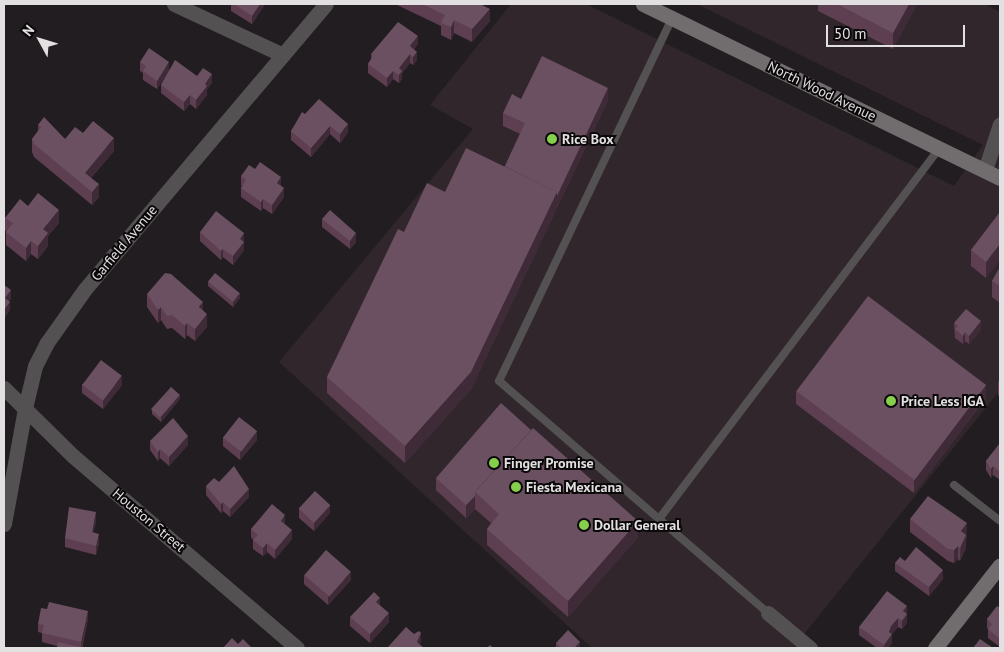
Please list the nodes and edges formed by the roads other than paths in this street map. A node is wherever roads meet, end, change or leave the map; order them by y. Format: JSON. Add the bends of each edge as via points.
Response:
{"nodes":[{"id":1,"x":174,"y":4,"type":"edge"},
{"id":2,"x":326,"y":4,"type":"edge"},
{"id":3,"x":644,"y":4,"type":"edge"},
{"id":4,"x":672,"y":18,"type":"junction"},
{"id":5,"x":283,"y":55,"type":"junction"},
{"id":6,"x":1000,"y":124,"type":"edge"},
{"id":7,"x":940,"y":148,"type":"junction"},
{"id":8,"x":985,"y":170,"type":"junction"},
{"id":9,"x":1000,"y":178,"type":"edge"},
{"id":10,"x":4,"y":388,"type":"edge"},
{"id":11,"x":25,"y":408,"type":"junction"},
{"id":12,"x":954,"y":485,"type":"dead end"},
{"id":13,"x":659,"y":519,"type":"junction"},
{"id":14,"x":1000,"y":521,"type":"edge"},
{"id":15,"x":4,"y":524,"type":"edge"},
{"id":16,"x":1000,"y":565,"type":"edge"},
{"id":17,"x":768,"y":614,"type":"joint"},
{"id":18,"x":297,"y":648,"type":"edge"},
{"id":19,"x":810,"y":648,"type":"edge"},
{"id":20,"x":936,"y":648,"type":"edge"}],
"edges":[{"from":1,"to":5,"type":"street"},
{"from":2,"to":5,"type":"street","name":"Garfield Avenue"},
{"from":3,"to":4,"type":"main road","name":"North Wood Avenue"},
{"from":4,"to":7,"type":"main road","name":"North Wood Avenue"},
{"from":4,"to":13,"type":"lane","via":[[499,381]]},
{"from":5,"to":11,"type":"street","name":"Garfield Avenue","via":[[85,289],[46,344],[36,366]]},
{"from":6,"to":8,"type":"street"},
{"from":7,"to":8,"type":"main road","name":"North Wood Avenue"},
{"from":7,"to":13,"type":"lane"},
{"from":8,"to":9,"type":"main road","name":"North Wood Avenue"},
{"from":10,"to":11,"type":"street","name":"Houston Street"},
{"from":11,"to":15,"type":"street","name":"Garfield Avenue"},
{"from":11,"to":18,"type":"street","name":"Houston Street","via":[[73,456]]},
{"from":12,"to":14,"type":"lane"},
{"from":13,"to":17,"type":"lane"},
{"from":16,"to":20,"type":"main road"},
{"from":17,"to":19,"type":"street"}]}
